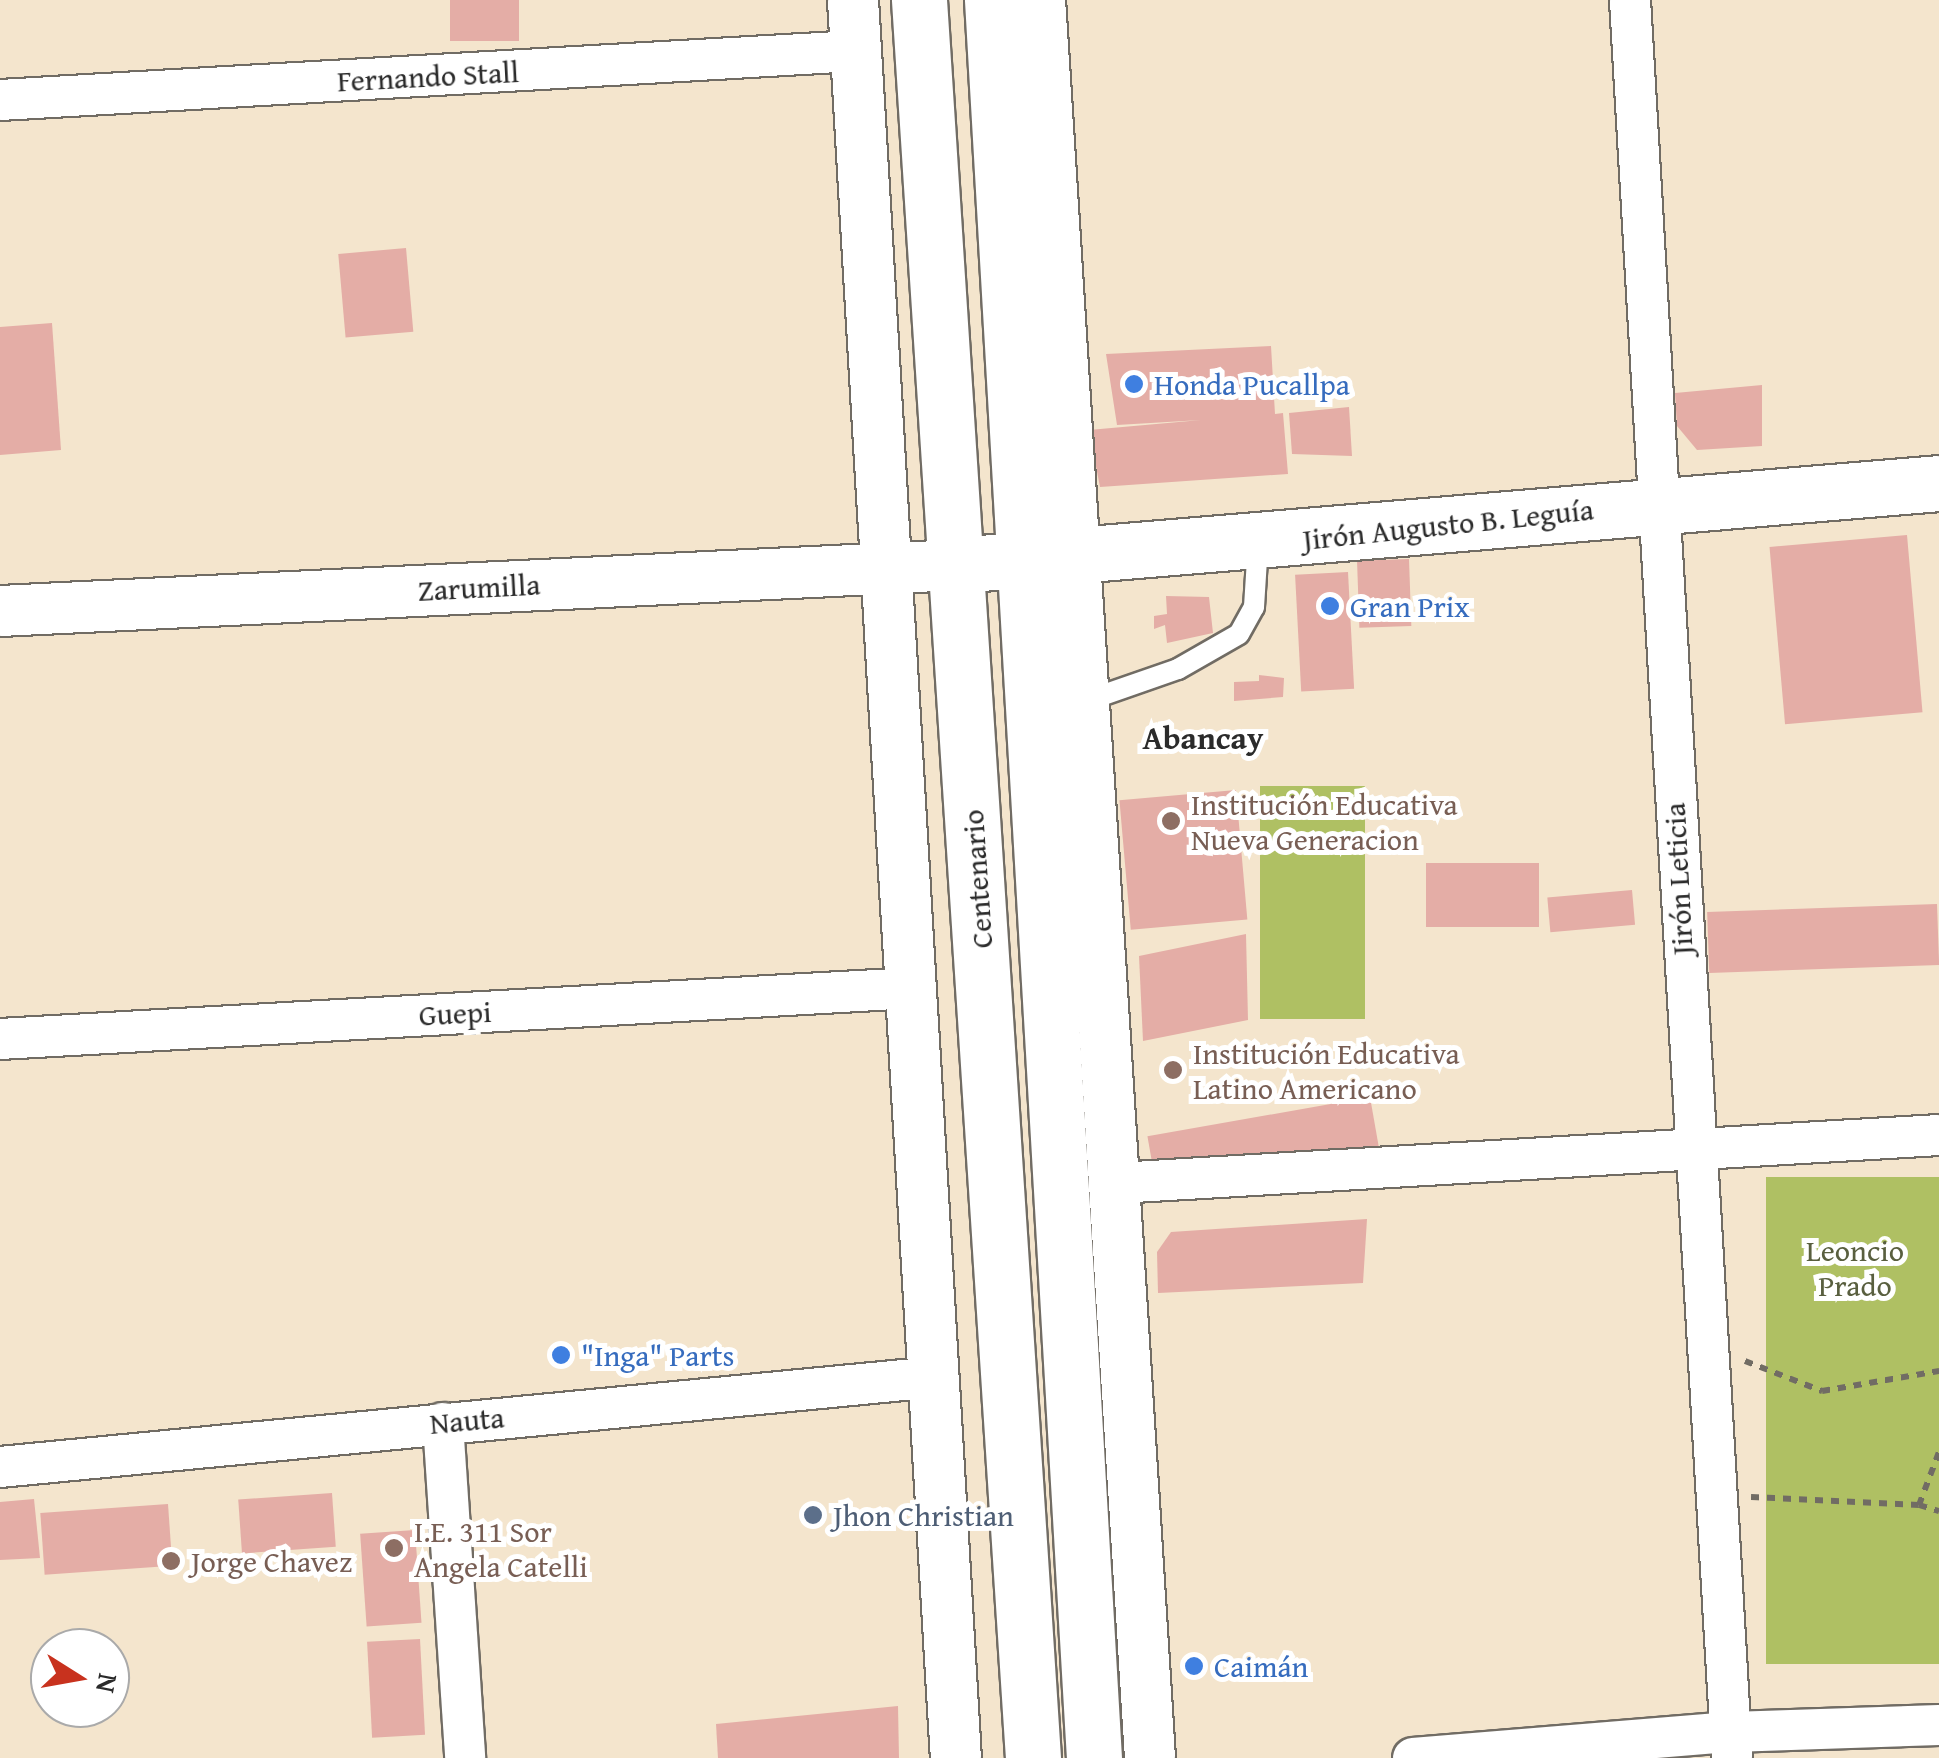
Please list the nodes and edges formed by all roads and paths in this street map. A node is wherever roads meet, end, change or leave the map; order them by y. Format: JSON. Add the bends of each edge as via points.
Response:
{"nodes":[{"id":1,"x":853,"y":0,"type":"edge"},
{"id":2,"x":920,"y":0,"type":"edge"},
{"id":3,"x":992,"y":0,"type":"edge"},
{"id":4,"x":1040,"y":0,"type":"edge"},
{"id":5,"x":1630,"y":0,"type":"edge"},
{"id":6,"x":856,"y":51,"type":"junction"},
{"id":7,"x":0,"y":100,"type":"edge"},
{"id":8,"x":1939,"y":483,"type":"edge"},
{"id":9,"x":1658,"y":504,"type":"junction"},
{"id":10,"x":1258,"y":543,"type":"junction"},
{"id":11,"x":1076,"y":555,"type":"junction"},
{"id":12,"x":1022,"y":560,"type":"junction"},
{"id":13,"x":958,"y":565,"type":"junction"},
{"id":14,"x":886,"y":566,"type":"junction"},
{"id":15,"x":0,"y":611,"type":"edge"},
{"id":16,"x":1086,"y":702,"type":"junction"},
{"id":17,"x":911,"y":988,"type":"junction"},
{"id":18,"x":0,"y":1039,"type":"edge"},
{"id":19,"x":1939,"y":1135,"type":"edge"},
{"id":20,"x":1692,"y":1149,"type":"junction"},
{"id":21,"x":1117,"y":1183,"type":"junction"},
{"id":22,"x":1706,"y":1350,"type":"junction"},
{"id":23,"x":1939,"y":1372,"type":"edge"},
{"id":24,"x":934,"y":1377,"type":"junction"},
{"id":25,"x":443,"y":1423,"type":"junction"},
{"id":26,"x":1939,"y":1452,"type":"edge"},
{"id":27,"x":0,"y":1467,"type":"edge"},
{"id":28,"x":1715,"y":1495,"type":"junction"},
{"id":29,"x":1919,"y":1505,"type":"junction"},
{"id":30,"x":1939,"y":1512,"type":"edge"},
{"id":31,"x":1939,"y":1725,"type":"edge"},
{"id":32,"x":1731,"y":1745,"type":"edge"},
{"id":33,"x":466,"y":1758,"type":"edge"},
{"id":34,"x":956,"y":1758,"type":"edge"},
{"id":35,"x":1032,"y":1758,"type":"edge"},
{"id":36,"x":1094,"y":1758,"type":"edge"},
{"id":37,"x":1150,"y":1758,"type":"edge"},
{"id":38,"x":1413,"y":1758,"type":"edge"}],
"edges":[{"from":1,"to":6,"type":"street"},
{"from":2,"to":13,"type":"main road","name":"Centenario"},
{"from":3,"to":12,"type":"main road","name":"Centenario"},
{"from":4,"to":11,"type":"street"},
{"from":5,"to":9,"type":"street","name":"Jirón Leticia"},
{"from":6,"to":7,"type":"street","name":"Fernando Stall"},
{"from":6,"to":14,"type":"street"},
{"from":8,"to":9,"type":"main road","name":"Jirón Augusto B. Leguía"},
{"from":9,"to":10,"type":"main road","name":"Jirón Augusto B. Leguía"},
{"from":9,"to":20,"type":"street","name":"Jirón Leticia"},
{"from":10,"to":11,"type":"main road","name":"Jirón Augusto B. Leguía"},
{"from":10,"to":16,"type":"lane","via":[[1254,608],[1239,634],[1178,668]]},
{"from":11,"to":12,"type":"main road","name":"Jirón Augusto B. Leguía"},
{"from":11,"to":16,"type":"street"},
{"from":12,"to":13,"type":"main road","name":"Jirón Augusto B. Leguía"},
{"from":12,"to":36,"type":"main road","name":"Centenario"},
{"from":13,"to":14,"type":"street","name":"Zarumilla"},
{"from":13,"to":35,"type":"main road","name":"Centenario"},
{"from":14,"to":15,"type":"street","name":"Zarumilla"},
{"from":14,"to":17,"type":"street"},
{"from":16,"to":21,"type":"street"},
{"from":17,"to":18,"type":"street","name":"Guepi"},
{"from":17,"to":24,"type":"street"},
{"from":19,"to":20,"type":"street"},
{"from":20,"to":21,"type":"street"},
{"from":20,"to":22,"type":"street","name":"Jirón Leticia"},
{"from":21,"to":37,"type":"street"},
{"from":22,"to":23,"type":"path","via":[[1822,1391]]},
{"from":22,"to":28,"type":"street","name":"Jirón Leticia"},
{"from":24,"to":25,"type":"street","name":"Nauta"},
{"from":24,"to":34,"type":"street"},
{"from":25,"to":27,"type":"street","name":"Nauta"},
{"from":25,"to":33,"type":"street"},
{"from":26,"to":29,"type":"path"},
{"from":28,"to":29,"type":"path"},
{"from":28,"to":32,"type":"street","name":"Jirón Leticia"},
{"from":29,"to":30,"type":"path"},
{"from":31,"to":32,"type":"street"},
{"from":32,"to":38,"type":"street"}]}
